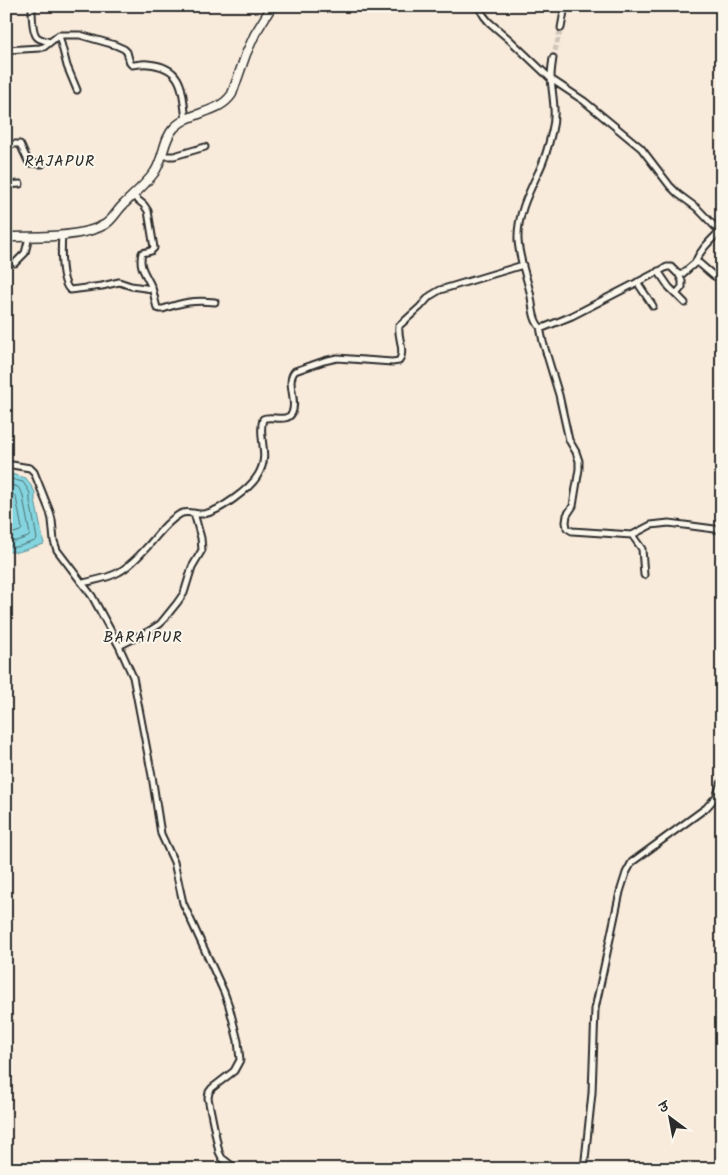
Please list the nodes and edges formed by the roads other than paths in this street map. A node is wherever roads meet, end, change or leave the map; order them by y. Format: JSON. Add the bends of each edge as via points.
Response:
{"nodes":[{"id":1,"x":32,"y":6,"type":"edge"},
{"id":2,"x":272,"y":6,"type":"edge"},
{"id":3,"x":478,"y":6,"type":"edge"},
{"id":4,"x":565,"y":6,"type":"edge"},
{"id":5,"x":561,"y":28,"type":"tunnel mouth"},
{"id":6,"x":59,"y":35,"type":"junction"},
{"id":7,"x":49,"y":42,"type":"junction"},
{"id":8,"x":6,"y":50,"type":"edge"},
{"id":9,"x":553,"y":58,"type":"tunnel mouth"},
{"id":10,"x":551,"y":79,"type":"junction"},
{"id":11,"x":77,"y":90,"type":"dead end"},
{"id":12,"x":186,"y":120,"type":"junction"},
{"id":13,"x":6,"y":144,"type":"edge"},
{"id":14,"x":204,"y":147,"type":"dead end"},
{"id":15,"x":162,"y":156,"type":"junction"},
{"id":16,"x":42,"y":164,"type":"dead end"},
{"id":17,"x":20,"y":184,"type":"dead end"},
{"id":18,"x":6,"y":185,"type":"edge"},
{"id":19,"x":133,"y":196,"type":"junction"},
{"id":20,"x":721,"y":232,"type":"edge"},
{"id":21,"x":62,"y":235,"type":"junction"},
{"id":22,"x":29,"y":237,"type":"junction"},
{"id":23,"x":6,"y":238,"type":"edge"},
{"id":24,"x":15,"y":263,"type":"dead end"},
{"id":25,"x":695,"y":263,"type":"junction"},
{"id":26,"x":523,"y":265,"type":"junction"},
{"id":27,"x":658,"y":271,"type":"junction"},
{"id":28,"x":679,"y":275,"type":"junction"},
{"id":29,"x":722,"y":280,"type":"edge"},
{"id":30,"x":637,"y":282,"type":"junction"},
{"id":31,"x":152,"y":289,"type":"junction"},
{"id":32,"x":676,"y":294,"type":"junction"},
{"id":33,"x":215,"y":302,"type":"dead end"},
{"id":34,"x":685,"y":303,"type":"dead end"},
{"id":35,"x":653,"y":306,"type":"dead end"},
{"id":36,"x":538,"y":325,"type":"junction"},
{"id":37,"x":6,"y":464,"type":"edge"},
{"id":38,"x":194,"y":513,"type":"junction"},
{"id":39,"x":722,"y":530,"type":"edge"},
{"id":40,"x":632,"y":535,"type":"junction"},
{"id":41,"x":644,"y":575,"type":"dead end"},
{"id":42,"x":83,"y":583,"type":"junction"},
{"id":43,"x":119,"y":646,"type":"junction"},
{"id":44,"x":722,"y":781,"type":"edge"},
{"id":45,"x":236,"y":1169,"type":"edge"},
{"id":46,"x":584,"y":1169,"type":"edge"}],
"edges":[{"from":1,"to":7,"type":"street","via":[[35,34]]},
{"from":2,"to":12,"type":"street","via":[[254,34],[229,98],[220,106]]},
{"from":3,"to":10,"type":"street","via":[[489,22]]},
{"from":4,"to":5,"type":"street"},
{"from":6,"to":7,"type":"street"},
{"from":6,"to":11,"type":"street"},
{"from":6,"to":12,"type":"street","via":[[80,35],[110,43],[125,50],[132,64],[148,64],[171,71],[180,83]]},
{"from":7,"to":8,"type":"street","via":[[40,48]]},
{"from":9,"to":10,"type":"street"},
{"from":10,"to":20,"type":"street","via":[[584,101],[641,148],[670,186]]},
{"from":10,"to":26,"type":"street","via":[[552,130],[520,220],[518,240]]},
{"from":12,"to":15,"type":"street","via":[[170,132]]},
{"from":13,"to":16,"type":"street","via":[[20,144],[28,163]]},
{"from":14,"to":15,"type":"street","via":[[174,156]]},
{"from":15,"to":19,"type":"street","via":[[154,173]]},
{"from":17,"to":18,"type":"street"},
{"from":19,"to":21,"type":"street","via":[[104,225]]},
{"from":19,"to":31,"type":"street","via":[[146,207],[149,217],[154,248],[142,253],[141,258],[143,272]]},
{"from":20,"to":25,"type":"street","via":[[704,248]]},
{"from":21,"to":22,"type":"street"},
{"from":21,"to":31,"type":"street","via":[[62,263],[68,289],[118,282]]},
{"from":22,"to":23,"type":"street"},
{"from":22,"to":24,"type":"street","via":[[25,254]]},
{"from":25,"to":28,"type":"street"},
{"from":25,"to":29,"type":"street"},
{"from":26,"to":36,"type":"street"},
{"from":26,"to":38,"type":"street","via":[[434,292],[399,326],[402,356],[399,360],[329,359],[294,371],[291,376],[292,413],[285,418],[265,418],[262,422],[264,457],[258,476],[246,489],[216,510]]},
{"from":27,"to":28,"type":"street","via":[[669,266]]},
{"from":27,"to":30,"type":"street"},
{"from":27,"to":32,"type":"street"},
{"from":28,"to":32,"type":"street","via":[[682,287]]},
{"from":30,"to":35,"type":"street"},
{"from":30,"to":36,"type":"street","via":[[572,316],[545,327]]},
{"from":31,"to":33,"type":"street","via":[[160,309],[188,301]]},
{"from":32,"to":34,"type":"street"},
{"from":36,"to":40,"type":"street","via":[[569,440],[579,461],[573,506],[566,518],[567,528]]},
{"from":37,"to":42,"type":"street","via":[[30,468],[34,472],[50,512],[55,546]]},
{"from":38,"to":42,"type":"street","via":[[184,513],[172,520],[140,555],[118,573]]},
{"from":38,"to":43,"type":"street","via":[[202,538],[202,550],[184,592],[160,624]]},
{"from":39,"to":40,"type":"street","via":[[670,523],[651,525]]},
{"from":40,"to":41,"type":"street","via":[[642,549]]},
{"from":42,"to":43,"type":"street"},
{"from":43,"to":45,"type":"street","via":[[135,682],[161,834],[174,862],[183,903],[227,1000],[238,1041],[238,1066],[212,1088],[208,1098],[219,1152]]},
{"from":44,"to":46,"type":"street","via":[[716,797],[706,808],[639,856],[626,873],[595,1009],[592,1093]]}]}
